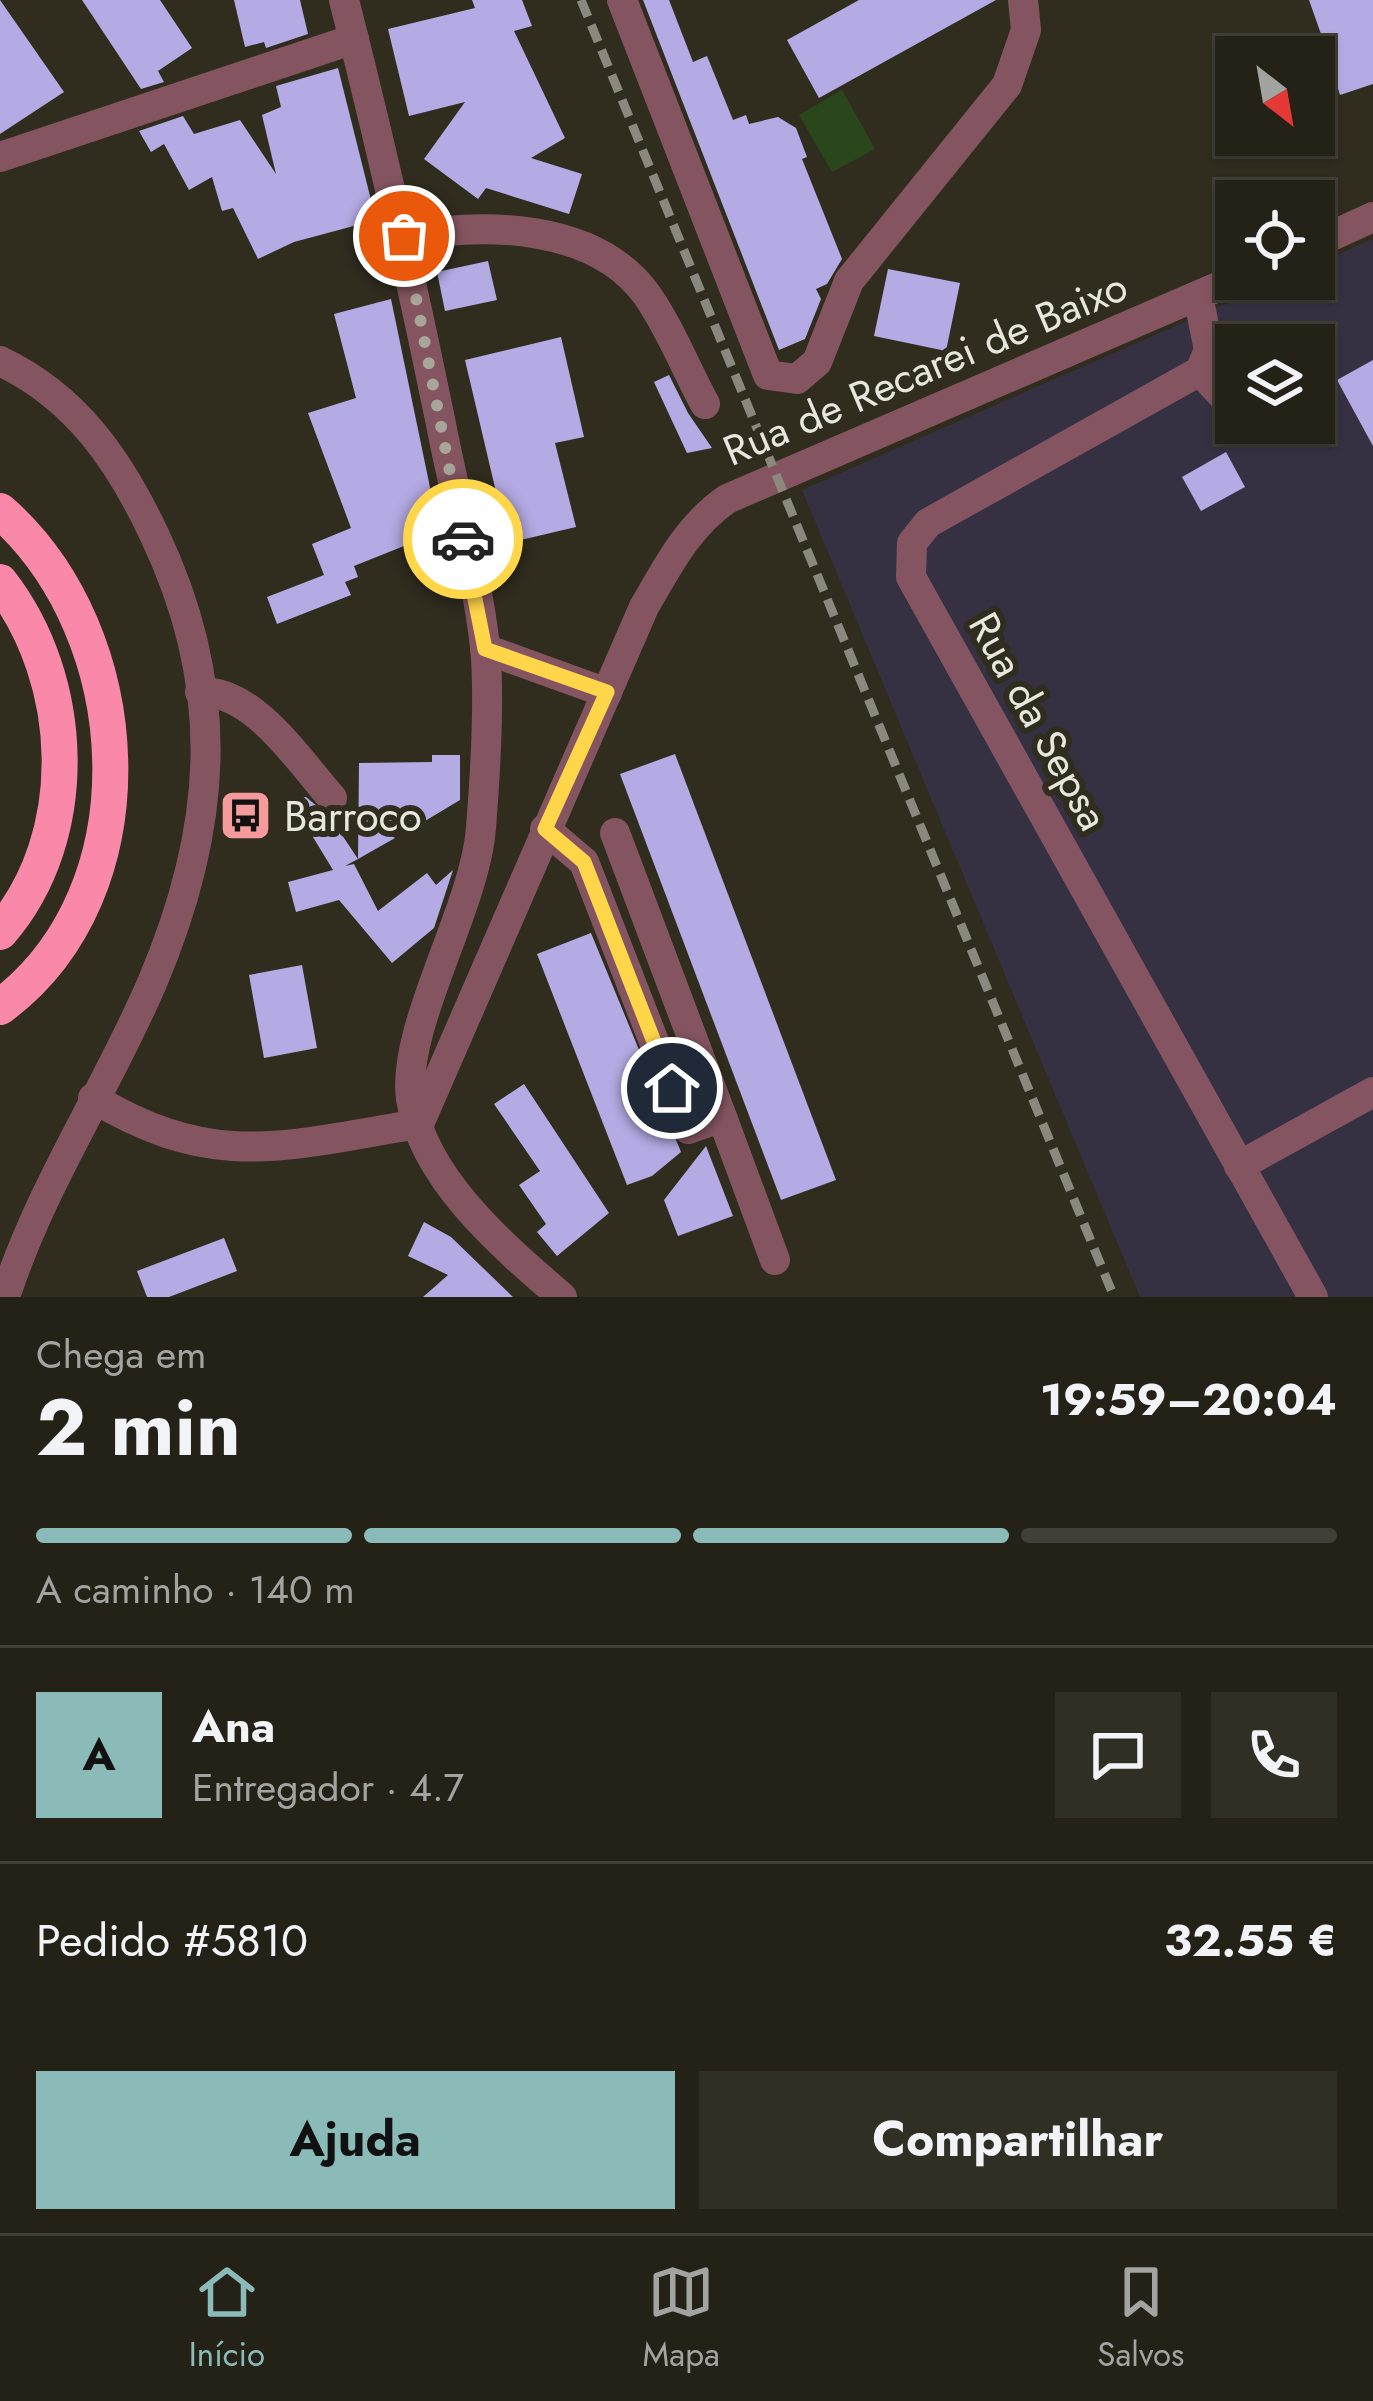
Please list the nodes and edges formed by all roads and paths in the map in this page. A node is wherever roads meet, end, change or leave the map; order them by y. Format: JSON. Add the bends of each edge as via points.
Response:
{"nodes":[{"id":1,"x":344,"y":0,"type":"edge"},
{"id":2,"x":622,"y":0,"type":"edge"},
{"id":3,"x":1022,"y":0,"type":"edge"},
{"id":4,"x":354,"y":38,"type":"junction"},
{"id":5,"x":0,"y":157,"type":"edge"},
{"id":6,"x":1373,"y":217,"type":"edge"},
{"id":7,"x":1335,"y":234,"type":"edge"},
{"id":8,"x":404,"y":236,"type":"junction"},
{"id":9,"x":1215,"y":288,"type":"edge"},
{"id":10,"x":1198,"y":296,"type":"junction"},
{"id":11,"x":0,"y":361,"type":"edge"},
{"id":12,"x":1200,"y":370,"type":"junction"},
{"id":13,"x":1215,"y":387,"type":"edge"},
{"id":14,"x":705,"y":404,"type":"dead end"},
{"id":15,"x":0,"y":512,"type":"edge"},
{"id":16,"x":0,"y":582,"type":"edge"},
{"id":17,"x":485,"y":649,"type":"junction"},
{"id":18,"x":200,"y":692,"type":"junction"},
{"id":19,"x":607,"y":692,"type":"junction"},
{"id":20,"x":332,"y":798,"type":"dead end"},
{"id":21,"x":545,"y":829,"type":"junction"},
{"id":22,"x":615,"y":833,"type":"dead end"},
{"id":23,"x":0,"y":932,"type":"edge"},
{"id":24,"x":659,"y":950,"type":"junction"},
{"id":25,"x":623,"y":962,"type":"junction"},
{"id":26,"x":0,"y":1007,"type":"edge"},
{"id":27,"x":1373,"y":1092,"type":"edge"},
{"id":28,"x":93,"y":1098,"type":"junction"},
{"id":29,"x":722,"y":1117,"type":"junction"},
{"id":30,"x":419,"y":1124,"type":"junction"},
{"id":31,"x":1239,"y":1166,"type":"junction"},
{"id":32,"x":776,"y":1261,"type":"dead end"},
{"id":33,"x":5,"y":1297,"type":"edge"},
{"id":34,"x":562,"y":1297,"type":"edge"},
{"id":35,"x":1313,"y":1297,"type":"edge"}],
"edges":[{"from":1,"to":4,"type":"street"},
{"from":2,"to":3,"type":"street","via":[[768,376],[797,379],[817,362],[849,281],[1007,85],[1026,31]]},
{"from":4,"to":5,"type":"street"},
{"from":4,"to":8,"type":"street"},
{"from":6,"to":7,"type":"street"},
{"from":8,"to":14,"type":"street","name":"Rua de Recarei de Baixo","via":[[528,232],[616,262],[647,296]]},
{"from":8,"to":17,"type":"street"},
{"from":9,"to":10,"type":"street","name":"Rua de Recarei de Baixo"},
{"from":10,"to":12,"type":"street","via":[[1209,350]]},
{"from":10,"to":19,"type":"street","name":"Rua de Recarei de Baixo","via":[[716,506],[687,533]]},
{"from":11,"to":18,"type":"street","via":[[88,424],[117,460],[184,603]]},
{"from":12,"to":13,"type":"street"},
{"from":12,"to":31,"type":"street","name":"Rua da Sepsa","via":[[928,523],[912,543],[910,577]]},
{"from":15,"to":26,"type":"highway","via":[[51,568],[73,607],[92,653],[112,770],[102,848],[77,919],[55,957]]},
{"from":16,"to":23,"type":"highway","via":[[45,663],[61,755],[38,875]]},
{"from":17,"to":19,"type":"street"},
{"from":17,"to":30,"type":"street","via":[[481,831],[410,1077]]},
{"from":18,"to":20,"type":"street","via":[[222,692],[242,704]]},
{"from":18,"to":28,"type":"street","via":[[200,845],[152,984]]},
{"from":19,"to":21,"type":"street","name":"Rua de Recarei de Baixo"},
{"from":21,"to":25,"type":"street","via":[[584,862]]},
{"from":21,"to":30,"type":"street","name":"Rua de Recarei de Baixo"},
{"from":22,"to":24,"type":"street"},
{"from":24,"to":25,"type":"street"},
{"from":24,"to":29,"type":"street"},
{"from":25,"to":29,"type":"street","via":[[688,1130]]},
{"from":27,"to":31,"type":"street"},
{"from":28,"to":30,"type":"street","via":[[172,1138],[214,1147]]},
{"from":28,"to":33,"type":"street","via":[[26,1231]]},
{"from":29,"to":32,"type":"street"},
{"from":30,"to":34,"type":"street","via":[[445,1175],[502,1245]]},
{"from":31,"to":35,"type":"street","name":"Rua da Sepsa"}]}
